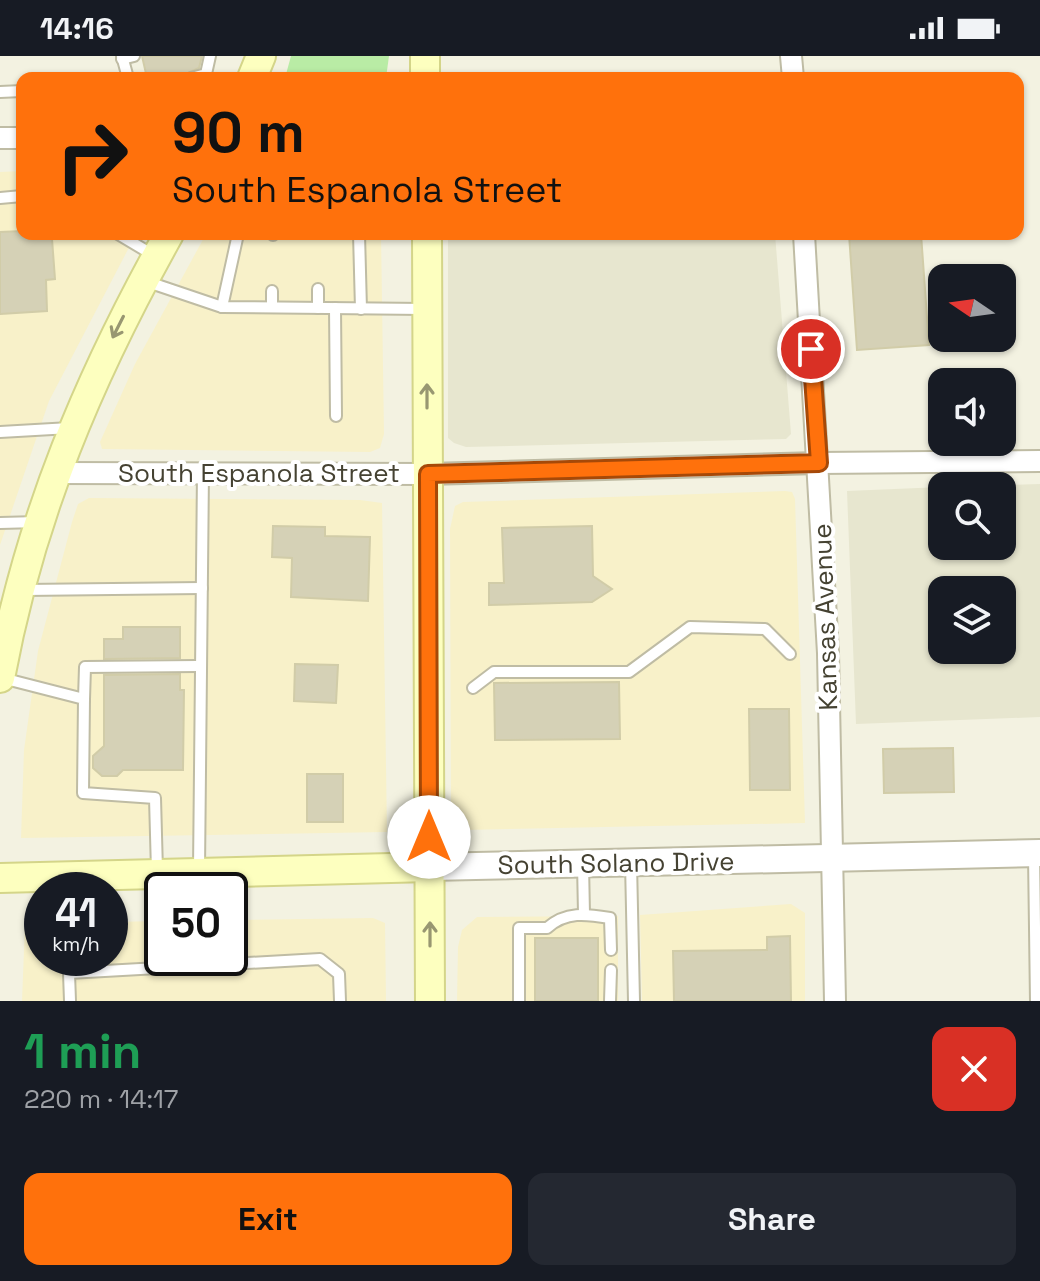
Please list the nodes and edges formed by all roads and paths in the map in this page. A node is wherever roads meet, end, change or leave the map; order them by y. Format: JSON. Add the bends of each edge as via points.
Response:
{"nodes":[{"id":1,"x":134,"y":56,"type":"edge"},
{"id":2,"x":122,"y":57,"type":"edge"},
{"id":3,"x":128,"y":240,"type":"edge"},
{"id":4,"x":237,"y":240,"type":"edge"},
{"id":5,"x":359,"y":240,"type":"edge"},
{"id":6,"x":427,"y":240,"type":"edge"},
{"id":7,"x":804,"y":240,"type":"edge"},
{"id":8,"x":156,"y":257,"type":"edge"},
{"id":9,"x":318,"y":289,"type":"dead end"},
{"id":10,"x":272,"y":291,"type":"dead end"},
{"id":11,"x":222,"y":307,"type":"junction"},
{"id":12,"x":272,"y":307,"type":"junction"},
{"id":13,"x":318,"y":308,"type":"junction"},
{"id":14,"x":335,"y":308,"type":"junction"},
{"id":15,"x":361,"y":309,"type":"junction"},
{"id":16,"x":427,"y":309,"type":"junction"},
{"id":17,"x":336,"y":416,"type":"dead end"},
{"id":18,"x":72,"y":428,"type":"junction"},
{"id":19,"x":0,"y":432,"type":"edge"},
{"id":20,"x":1040,"y":461,"type":"edge"},
{"id":21,"x":819,"y":463,"type":"junction"},
{"id":22,"x":203,"y":472,"type":"junction"},
{"id":23,"x":54,"y":473,"type":"junction"},
{"id":24,"x":428,"y":474,"type":"junction"},
{"id":25,"x":39,"y":522,"type":"junction"},
{"id":26,"x":0,"y":523,"type":"edge"},
{"id":27,"x":202,"y":588,"type":"junction"},
{"id":28,"x":18,"y":590,"type":"junction"},
{"id":29,"x":790,"y":654,"type":"dead end"},
{"id":30,"x":198,"y":666,"type":"junction"},
{"id":31,"x":0,"y":678,"type":"edge"},
{"id":32,"x":473,"y":688,"type":"dead end"},
{"id":33,"x":84,"y":699,"type":"junction"},
{"id":34,"x":1037,"y":853,"type":"edge"},
{"id":35,"x":832,"y":859,"type":"junction"},
{"id":36,"x":631,"y":863,"type":"junction"},
{"id":37,"x":583,"y":864,"type":"junction"},
{"id":38,"x":430,"y":867,"type":"junction"},
{"id":39,"x":157,"y":872,"type":"edge"},
{"id":40,"x":199,"y":872,"type":"joint"},
{"id":41,"x":144,"y":873,"type":"edge"},
{"id":42,"x":0,"y":878,"type":"edge"},
{"id":43,"x":584,"y":914,"type":"junction"},
{"id":44,"x":611,"y":950,"type":"dead end"},
{"id":45,"x":611,"y":970,"type":"dead end"},
{"id":46,"x":70,"y":1001,"type":"edge"},
{"id":47,"x":340,"y":1001,"type":"edge"},
{"id":48,"x":430,"y":1001,"type":"edge"},
{"id":49,"x":519,"y":1001,"type":"edge"},
{"id":50,"x":610,"y":1001,"type":"edge"},
{"id":51,"x":634,"y":1001,"type":"edge"},
{"id":52,"x":835,"y":1001,"type":"edge"},
{"id":53,"x":1036,"y":1001,"type":"edge"}],
"edges":[{"from":1,"to":2,"type":"lane"},
{"from":3,"to":8,"type":"lane"},
{"from":4,"to":11,"type":"lane"},
{"from":5,"to":15,"type":"lane"},
{"from":6,"to":16,"type":"main road"},
{"from":7,"to":21,"type":"street","name":"Kansas Avenue"},
{"from":8,"to":11,"type":"lane"},
{"from":8,"to":18,"type":"main road","one_way":true,"via":[[116,329]]},
{"from":9,"to":13,"type":"lane"},
{"from":10,"to":12,"type":"lane"},
{"from":11,"to":12,"type":"lane"},
{"from":12,"to":13,"type":"lane"},
{"from":13,"to":14,"type":"lane"},
{"from":14,"to":15,"type":"lane"},
{"from":14,"to":17,"type":"lane"},
{"from":15,"to":16,"type":"lane"},
{"from":24,"to":16,"type":"main road","one_way":true},
{"from":18,"to":19,"type":"lane"},
{"from":18,"to":23,"type":"main road"},
{"from":20,"to":21,"type":"street","name":"South Espanola Street"},
{"from":21,"to":24,"type":"street","name":"South Espanola Street"},
{"from":21,"to":35,"type":"street","name":"Kansas Avenue"},
{"from":22,"to":23,"type":"street","name":"South Espanola Street"},
{"from":22,"to":24,"type":"street","name":"South Espanola Street"},
{"from":22,"to":27,"type":"lane"},
{"from":23,"to":25,"type":"main road"},
{"from":24,"to":38,"type":"main road"},
{"from":25,"to":26,"type":"lane"},
{"from":25,"to":28,"type":"main road"},
{"from":27,"to":28,"type":"lane"},
{"from":27,"to":30,"type":"lane"},
{"from":28,"to":31,"type":"main road"},
{"from":29,"to":32,"type":"lane","via":[[765,629],[690,627],[629,672],[494,672]]},
{"from":30,"to":33,"type":"lane","via":[[85,667]]},
{"from":30,"to":40,"type":"lane"},
{"from":31,"to":33,"type":"lane"},
{"from":33,"to":39,"type":"lane","via":[[83,793],[155,798]]},
{"from":34,"to":35,"type":"street","name":"South Solano Drive"},
{"from":34,"to":53,"type":"lane"},
{"from":35,"to":36,"type":"street","name":"South Solano Drive"},
{"from":35,"to":52,"type":"street","name":"Kansas Avenue"},
{"from":36,"to":37,"type":"street","name":"South Solano Drive"},
{"from":36,"to":51,"type":"lane"},
{"from":37,"to":38,"type":"street","name":"South Solano Drive"},
{"from":37,"to":43,"type":"lane"},
{"from":38,"to":40,"type":"main road","name":"South Solano Drive"},
{"from":48,"to":38,"type":"main road","one_way":true},
{"from":41,"to":42,"type":"main road","name":"South Solano Drive"},
{"from":43,"to":44,"type":"lane","via":[[610,918]]},
{"from":43,"to":49,"type":"lane","via":[[559,917],[547,928],[519,928]]},
{"from":45,"to":50,"type":"lane"},
{"from":46,"to":47,"type":"lane","via":[[69,973],[320,959],[339,974]]}]}
